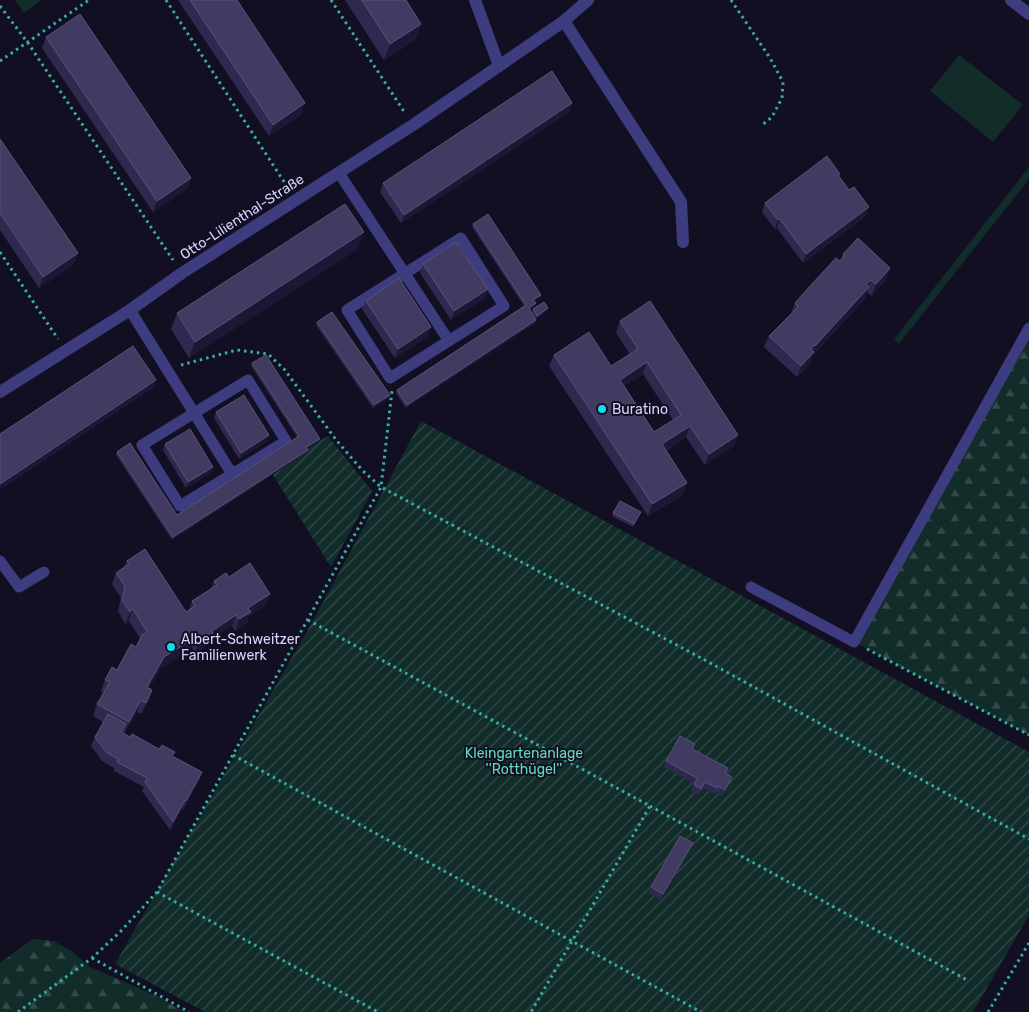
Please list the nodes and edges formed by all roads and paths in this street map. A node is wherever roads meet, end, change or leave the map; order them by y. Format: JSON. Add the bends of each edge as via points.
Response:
{"nodes":[{"id":1,"x":89,"y":0,"type":"edge"},
{"id":2,"x":166,"y":0,"type":"edge"},
{"id":3,"x":331,"y":0,"type":"edge"},
{"id":4,"x":475,"y":0,"type":"edge"},
{"id":5,"x":588,"y":0,"type":"edge"},
{"id":6,"x":731,"y":0,"type":"edge"},
{"id":7,"x":1011,"y":0,"type":"edge"},
{"id":8,"x":0,"y":6,"type":"edge"},
{"id":9,"x":1029,"y":14,"type":"edge"},
{"id":10,"x":564,"y":21,"type":"junction"},
{"id":11,"x":28,"y":43,"type":"junction"},
{"id":12,"x":0,"y":61,"type":"edge"},
{"id":13,"x":499,"y":66,"type":"junction"},
{"id":14,"x":413,"y":125,"type":"junction"},
{"id":15,"x":761,"y":126,"type":"dead end"},
{"id":16,"x":339,"y":173,"type":"junction"},
{"id":17,"x":297,"y":201,"type":"junction"},
{"id":18,"x":684,"y":242,"type":"dead end"},
{"id":19,"x":0,"y":252,"type":"edge"},
{"id":20,"x":182,"y":273,"type":"junction"},
{"id":21,"x":404,"y":274,"type":"junction"},
{"id":22,"x":130,"y":310,"type":"junction"},
{"id":23,"x":1029,"y":328,"type":"edge"},
{"id":24,"x":448,"y":341,"type":"junction"},
{"id":25,"x":65,"y":350,"type":"junction"},
{"id":26,"x":170,"y":374,"type":"junction"},
{"id":27,"x":390,"y":378,"type":"junction"},
{"id":28,"x":0,"y":392,"type":"edge"},
{"id":29,"x":195,"y":413,"type":"junction"},
{"id":30,"x":232,"y":474,"type":"junction"},
{"id":31,"x":380,"y":487,"type":"junction"},
{"id":32,"x":0,"y":561,"type":"edge"},
{"id":33,"x":44,"y":572,"type":"dead end"},
{"id":34,"x":752,"y":588,"type":"dead end"},
{"id":35,"x":308,"y":620,"type":"junction"},
{"id":36,"x":854,"y":642,"type":"junction"},
{"id":37,"x":1029,"y":735,"type":"edge"},
{"id":38,"x":234,"y":754,"type":"junction"},
{"id":39,"x":650,"y":806,"type":"junction"},
{"id":40,"x":1029,"y":839,"type":"edge"},
{"id":41,"x":157,"y":892,"type":"junction"},
{"id":42,"x":572,"y":940,"type":"junction"},
{"id":43,"x":1029,"y":943,"type":"edge"},
{"id":44,"x":92,"y":958,"type":"junction"},
{"id":45,"x":967,"y":980,"type":"dead end"},
{"id":46,"x":18,"y":1012,"type":"edge"},
{"id":47,"x":189,"y":1012,"type":"edge"},
{"id":48,"x":378,"y":1012,"type":"edge"},
{"id":49,"x":531,"y":1012,"type":"edge"},
{"id":50,"x":701,"y":1012,"type":"edge"},
{"id":51,"x":988,"y":1012,"type":"edge"}],
"edges":[{"from":1,"to":11,"type":"path"},
{"from":2,"to":17,"type":"path"},
{"from":3,"to":14,"type":"path"},
{"from":4,"to":13,"type":"street"},
{"from":5,"to":10,"type":"street","name":"Otto-Lilienthal-Straße"},
{"from":6,"to":15,"type":"path","via":[[783,82],[782,98],[772,117]]},
{"from":7,"to":9,"type":"street"},
{"from":8,"to":11,"type":"path"},
{"from":10,"to":13,"type":"street","name":"Otto-Lilienthal-Straße"},
{"from":10,"to":18,"type":"street","via":[[681,202]]},
{"from":11,"to":12,"type":"path"},
{"from":11,"to":20,"type":"path"},
{"from":13,"to":14,"type":"street","name":"Otto-Lilienthal-Straße"},
{"from":14,"to":16,"type":"street","name":"Otto-Lilienthal-Straße"},
{"from":16,"to":17,"type":"street","name":"Otto-Lilienthal-Straße"},
{"from":16,"to":21,"type":"lane"},
{"from":17,"to":20,"type":"street","name":"Otto-Lilienthal-Straße"},
{"from":19,"to":25,"type":"path"},
{"from":20,"to":22,"type":"street","name":"Otto-Lilienthal-Straße"},
{"from":21,"to":24,"type":"lane"},
{"from":21,"to":24,"type":"lane","via":[[461,238],[504,306]]},
{"from":21,"to":27,"type":"lane","via":[[347,310]]},
{"from":22,"to":25,"type":"street","name":"Otto-Lilienthal-Straße"},
{"from":22,"to":26,"type":"lane"},
{"from":23,"to":36,"type":"lane"},
{"from":24,"to":27,"type":"lane"},
{"from":25,"to":28,"type":"street","name":"Otto-Lilienthal-Straße"},
{"from":26,"to":29,"type":"lane"},
{"from":26,"to":31,"type":"path","via":[[183,363],[237,350],[268,354],[284,369],[337,441]]},
{"from":27,"to":31,"type":"path","via":[[392,392]]},
{"from":29,"to":30,"type":"lane"},
{"from":29,"to":30,"type":"lane","via":[[142,445],[180,506]]},
{"from":29,"to":30,"type":"lane","via":[[248,380],[286,441]]},
{"from":31,"to":35,"type":"path"},
{"from":31,"to":40,"type":"path","via":[[703,659]]},
{"from":32,"to":33,"type":"lane","via":[[19,587]]},
{"from":34,"to":36,"type":"lane"},
{"from":35,"to":38,"type":"path"},
{"from":35,"to":39,"type":"path"},
{"from":36,"to":37,"type":"path"},
{"from":38,"to":41,"type":"path"},
{"from":38,"to":42,"type":"path"},
{"from":39,"to":42,"type":"path"},
{"from":39,"to":45,"type":"path"},
{"from":41,"to":44,"type":"path"},
{"from":41,"to":48,"type":"path"},
{"from":42,"to":49,"type":"path"},
{"from":42,"to":50,"type":"path"},
{"from":43,"to":51,"type":"path"},
{"from":44,"to":46,"type":"path"},
{"from":44,"to":47,"type":"path"}]}
